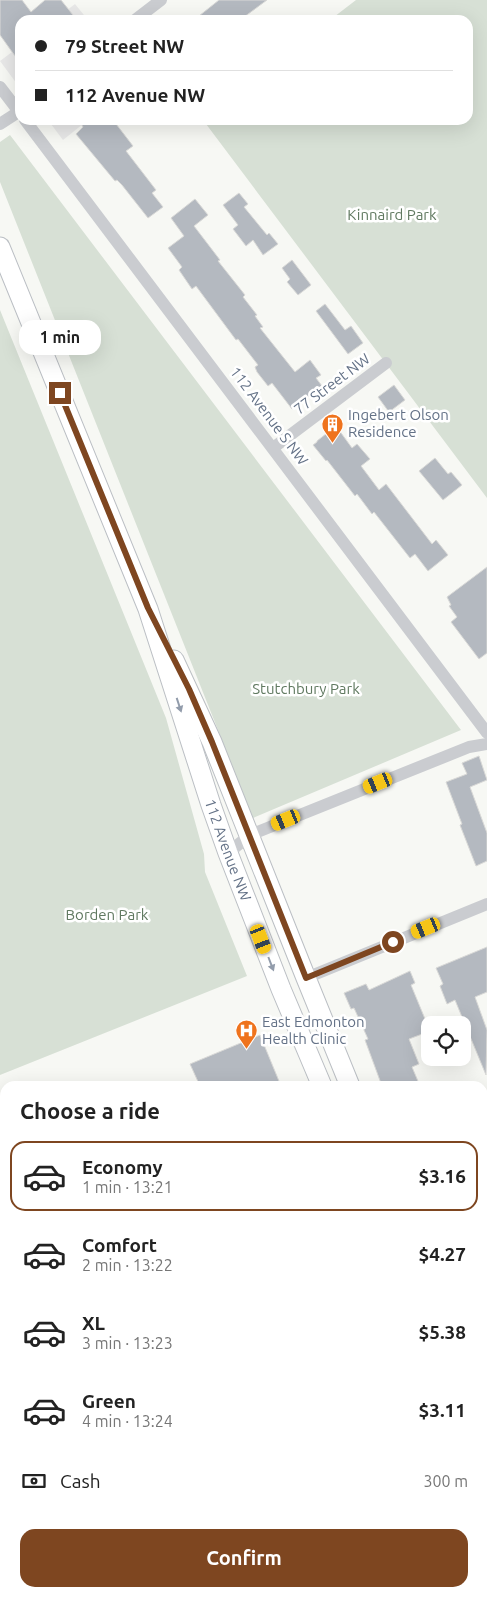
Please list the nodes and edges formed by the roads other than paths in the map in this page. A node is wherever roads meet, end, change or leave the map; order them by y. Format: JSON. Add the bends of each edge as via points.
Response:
{"nodes":[{"id":1,"x":160,"y":0,"type":"edge"},
{"id":2,"x":141,"y":15,"type":"edge"},
{"id":3,"x":0,"y":87,"type":"edge"},
{"id":4,"x":15,"y":106,"type":"edge"},
{"id":5,"x":15,"y":117,"type":"edge"},
{"id":6,"x":0,"y":124,"type":"edge"},
{"id":7,"x":29,"y":125,"type":"edge"},
{"id":8,"x":0,"y":247,"type":"edge"},
{"id":9,"x":386,"y":363,"type":"dead end"},
{"id":10,"x":272,"y":448,"type":"junction"},
{"id":11,"x":148,"y":608,"type":"junction"},
{"id":12,"x":487,"y":732,"type":"edge"},
{"id":13,"x":487,"y":744,"type":"edge"},
{"id":14,"x":250,"y":835,"type":"junction"},
{"id":15,"x":228,"y":853,"type":"junction"},
{"id":16,"x":487,"y":904,"type":"edge"},
{"id":17,"x":306,"y":978,"type":"junction"},
{"id":18,"x":320,"y":1081,"type":"edge"},
{"id":19,"x":348,"y":1081,"type":"edge"}],
"edges":[{"from":1,"to":2,"type":"street"},
{"from":3,"to":4,"type":"street","name":"112 Avenue S NW"},
{"from":5,"to":6,"type":"street"},
{"from":7,"to":10,"type":"street","name":"112 Avenue S NW"},
{"from":8,"to":11,"type":"main road","name":"112 Avenue NW"},
{"from":9,"to":10,"type":"street","name":"77 Street NW"},
{"from":10,"to":12,"type":"street","name":"112 Avenue S NW"},
{"from":11,"to":14,"type":"main road","name":"112 Avenue NW","via":[[189,689]]},
{"from":11,"to":15,"type":"main road","name":"112 Avenue NW","one_way":true},
{"from":13,"to":14,"type":"street","via":[[469,747]]},
{"from":14,"to":15,"type":"street"},
{"from":14,"to":17,"type":"main road","name":"112 Avenue NW"},
{"from":15,"to":18,"type":"main road","name":"112 Avenue NW","one_way":true},
{"from":16,"to":17,"type":"street"},
{"from":17,"to":19,"type":"main road","name":"112 Avenue NW"}]}
